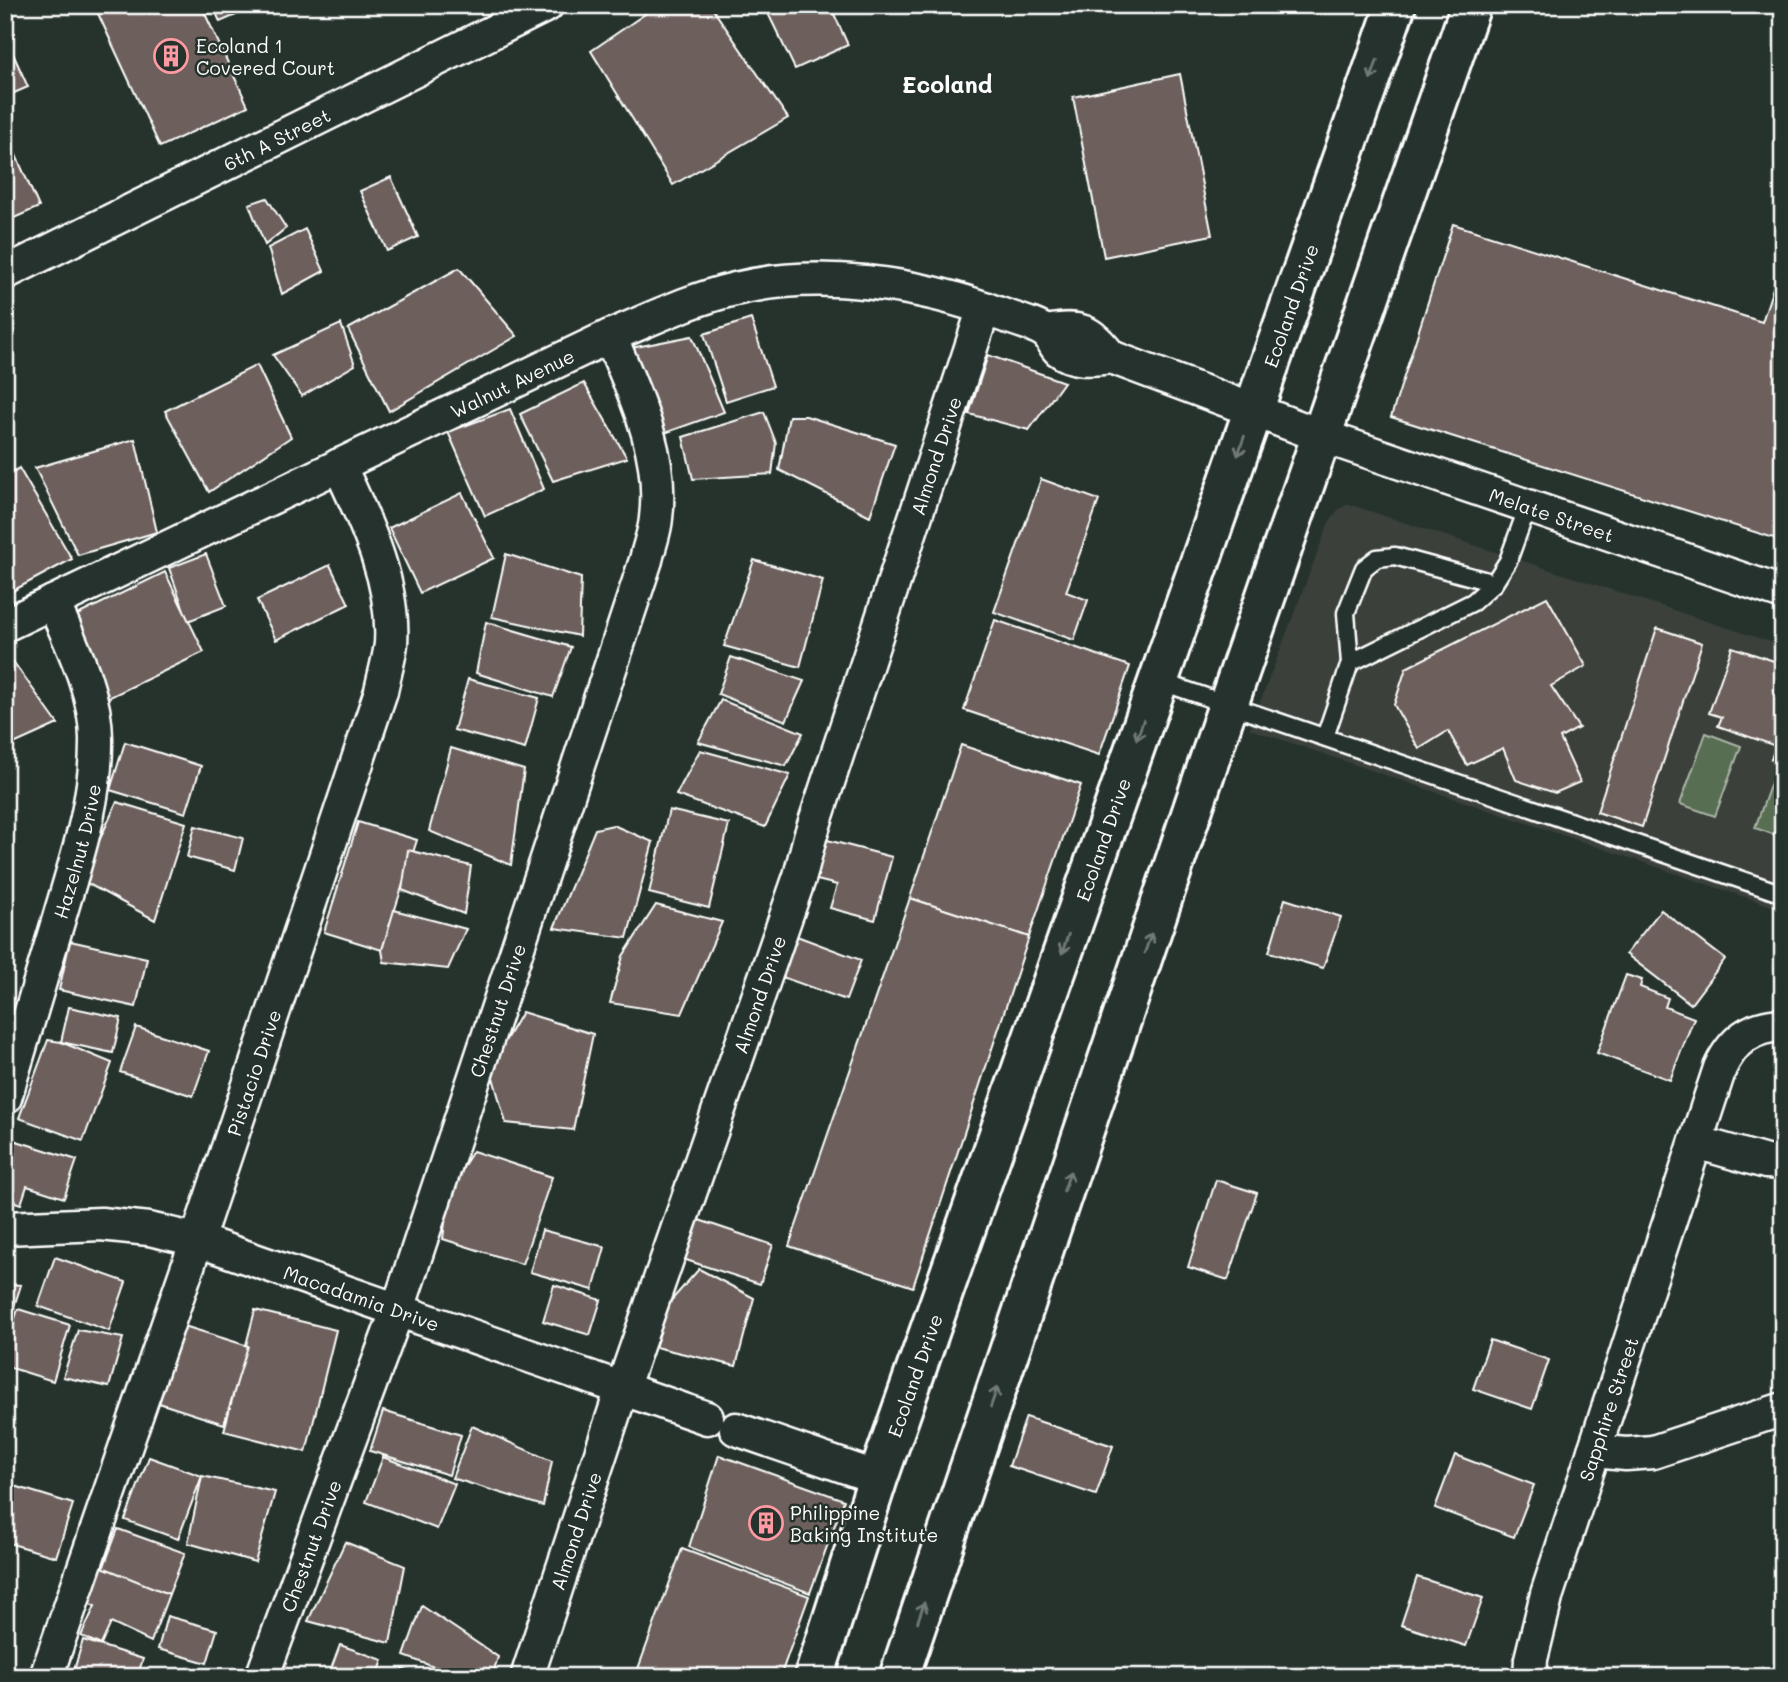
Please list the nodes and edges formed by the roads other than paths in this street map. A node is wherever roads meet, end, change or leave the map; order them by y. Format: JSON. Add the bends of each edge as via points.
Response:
{"nodes":[{"id":1,"x":547,"y":5,"type":"edge"},
{"id":2,"x":1396,"y":5,"type":"edge"},
{"id":3,"x":1471,"y":5,"type":"edge"},
{"id":4,"x":5,"y":273,"type":"edge"},
{"id":5,"x":984,"y":308,"type":"junction"},
{"id":6,"x":610,"y":336,"type":"junction"},
{"id":7,"x":1253,"y":411,"type":"junction"},
{"id":8,"x":1322,"y":436,"type":"junction"},
{"id":9,"x":339,"y":465,"type":"junction"},
{"id":10,"x":1528,"y":506,"type":"junction"},
{"id":11,"x":1494,"y":583,"type":"junction"},
{"id":12,"x":1783,"y":593,"type":"edge"},
{"id":13,"x":53,"y":602,"type":"junction"},
{"id":14,"x":5,"y":625,"type":"edge"},
{"id":15,"x":1350,"y":663,"type":"junction"},
{"id":16,"x":1157,"y":681,"type":"junction"},
{"id":17,"x":1228,"y":705,"type":"junction"},
{"id":18,"x":1325,"y":737,"type":"junction"},
{"id":19,"x":1783,"y":894,"type":"edge"},
{"id":20,"x":1783,"y":1025,"type":"edge"},
{"id":21,"x":5,"y":1098,"type":"edge"},
{"id":22,"x":1696,"y":1142,"type":"junction"},
{"id":23,"x":1783,"y":1163,"type":"edge"},
{"id":24,"x":5,"y":1228,"type":"edge"},
{"id":25,"x":197,"y":1240,"type":"junction"},
{"id":26,"x":398,"y":1309,"type":"junction"},
{"id":27,"x":622,"y":1389,"type":"junction"},
{"id":28,"x":1783,"y":1409,"type":"edge"},
{"id":29,"x":1594,"y":1451,"type":"junction"},
{"id":30,"x":878,"y":1478,"type":"junction"},
{"id":31,"x":46,"y":1677,"type":"edge"},
{"id":32,"x":262,"y":1677,"type":"edge"},
{"id":33,"x":527,"y":1677,"type":"edge"},
{"id":34,"x":814,"y":1677,"type":"edge"},
{"id":35,"x":899,"y":1677,"type":"edge"},
{"id":36,"x":1530,"y":1677,"type":"edge"}],
"edges":[{"from":1,"to":4,"type":"street","name":"6th A Street"},
{"from":2,"to":7,"type":"main road","name":"Ecoland Drive","one_way":true},
{"from":3,"to":8,"type":"main road"},
{"from":5,"to":6,"type":"street","name":"Walnut Avenue","via":[[852,280],[787,280],[734,289]]},
{"from":5,"to":7,"type":"street","name":"Walnut Avenue","via":[[1046,332],[1066,353],[1086,360],[1111,356]]},
{"from":5,"to":27,"type":"street","name":"Almond Drive","via":[[800,876]]},
{"from":6,"to":9,"type":"street","name":"Walnut Avenue"},
{"from":6,"to":26,"type":"street","name":"Chestnut Drive","via":[[652,443],[658,481],[656,519]]},
{"from":7,"to":8,"type":"street","name":"Melate Street"},
{"from":7,"to":16,"type":"main road","name":"Ecoland Drive","one_way":true},
{"from":8,"to":10,"type":"street","name":"Melate Street"},
{"from":8,"to":17,"type":"main road"},
{"from":9,"to":13,"type":"street","name":"Walnut Avenue"},
{"from":9,"to":25,"type":"street","name":"Pistacio Drive","via":[[380,566],[390,601],[391,645],[381,691]]},
{"from":10,"to":11,"type":"lane","via":[[1508,561]]},
{"from":10,"to":12,"type":"street","name":"Melate Street"},
{"from":11,"to":15,"type":"lane","via":[[1473,602]]},
{"from":11,"to":15,"type":"lane","via":[[1395,556],[1377,558],[1364,568],[1346,613]]},
{"from":13,"to":14,"type":"street","name":"Walnut Avenue"},
{"from":13,"to":21,"type":"street","name":"Hazelnut Drive","via":[[90,700],[96,736],[94,783],[83,835]]},
{"from":15,"to":18,"type":"lane"},
{"from":16,"to":17,"type":"lane"},
{"from":16,"to":30,"type":"main road","name":"Ecoland Drive","one_way":true},
{"from":17,"to":18,"type":"lane"},
{"from":35,"to":17,"type":"main road","one_way":true},
{"from":18,"to":19,"type":"lane"},
{"from":20,"to":22,"type":"street","name":"Sapphire Street","via":[[1755,1030],[1728,1051]]},
{"from":22,"to":23,"type":"street","via":[[1766,1163]]},
{"from":22,"to":29,"type":"street","name":"Sapphire Street"},
{"from":24,"to":25,"type":"street","name":"Macadamia Drive","via":[[101,1224]]},
{"from":25,"to":26,"type":"street","name":"Macadamia Drive"},
{"from":25,"to":31,"type":"street","name":"Pistacio Drive"},
{"from":26,"to":27,"type":"street","name":"Macadamia Drive"},
{"from":26,"to":32,"type":"street","name":"Chestnut Drive"},
{"from":27,"to":30,"type":"street","name":"Macadamia Drive"},
{"from":27,"to":33,"type":"street","name":"Almond Drive"},
{"from":28,"to":29,"type":"street","via":[[1653,1452]]},
{"from":29,"to":36,"type":"street","name":"Sapphire Street","via":[[1547,1594]]},
{"from":30,"to":34,"type":"main road","name":"Ecoland Drive"}]}
